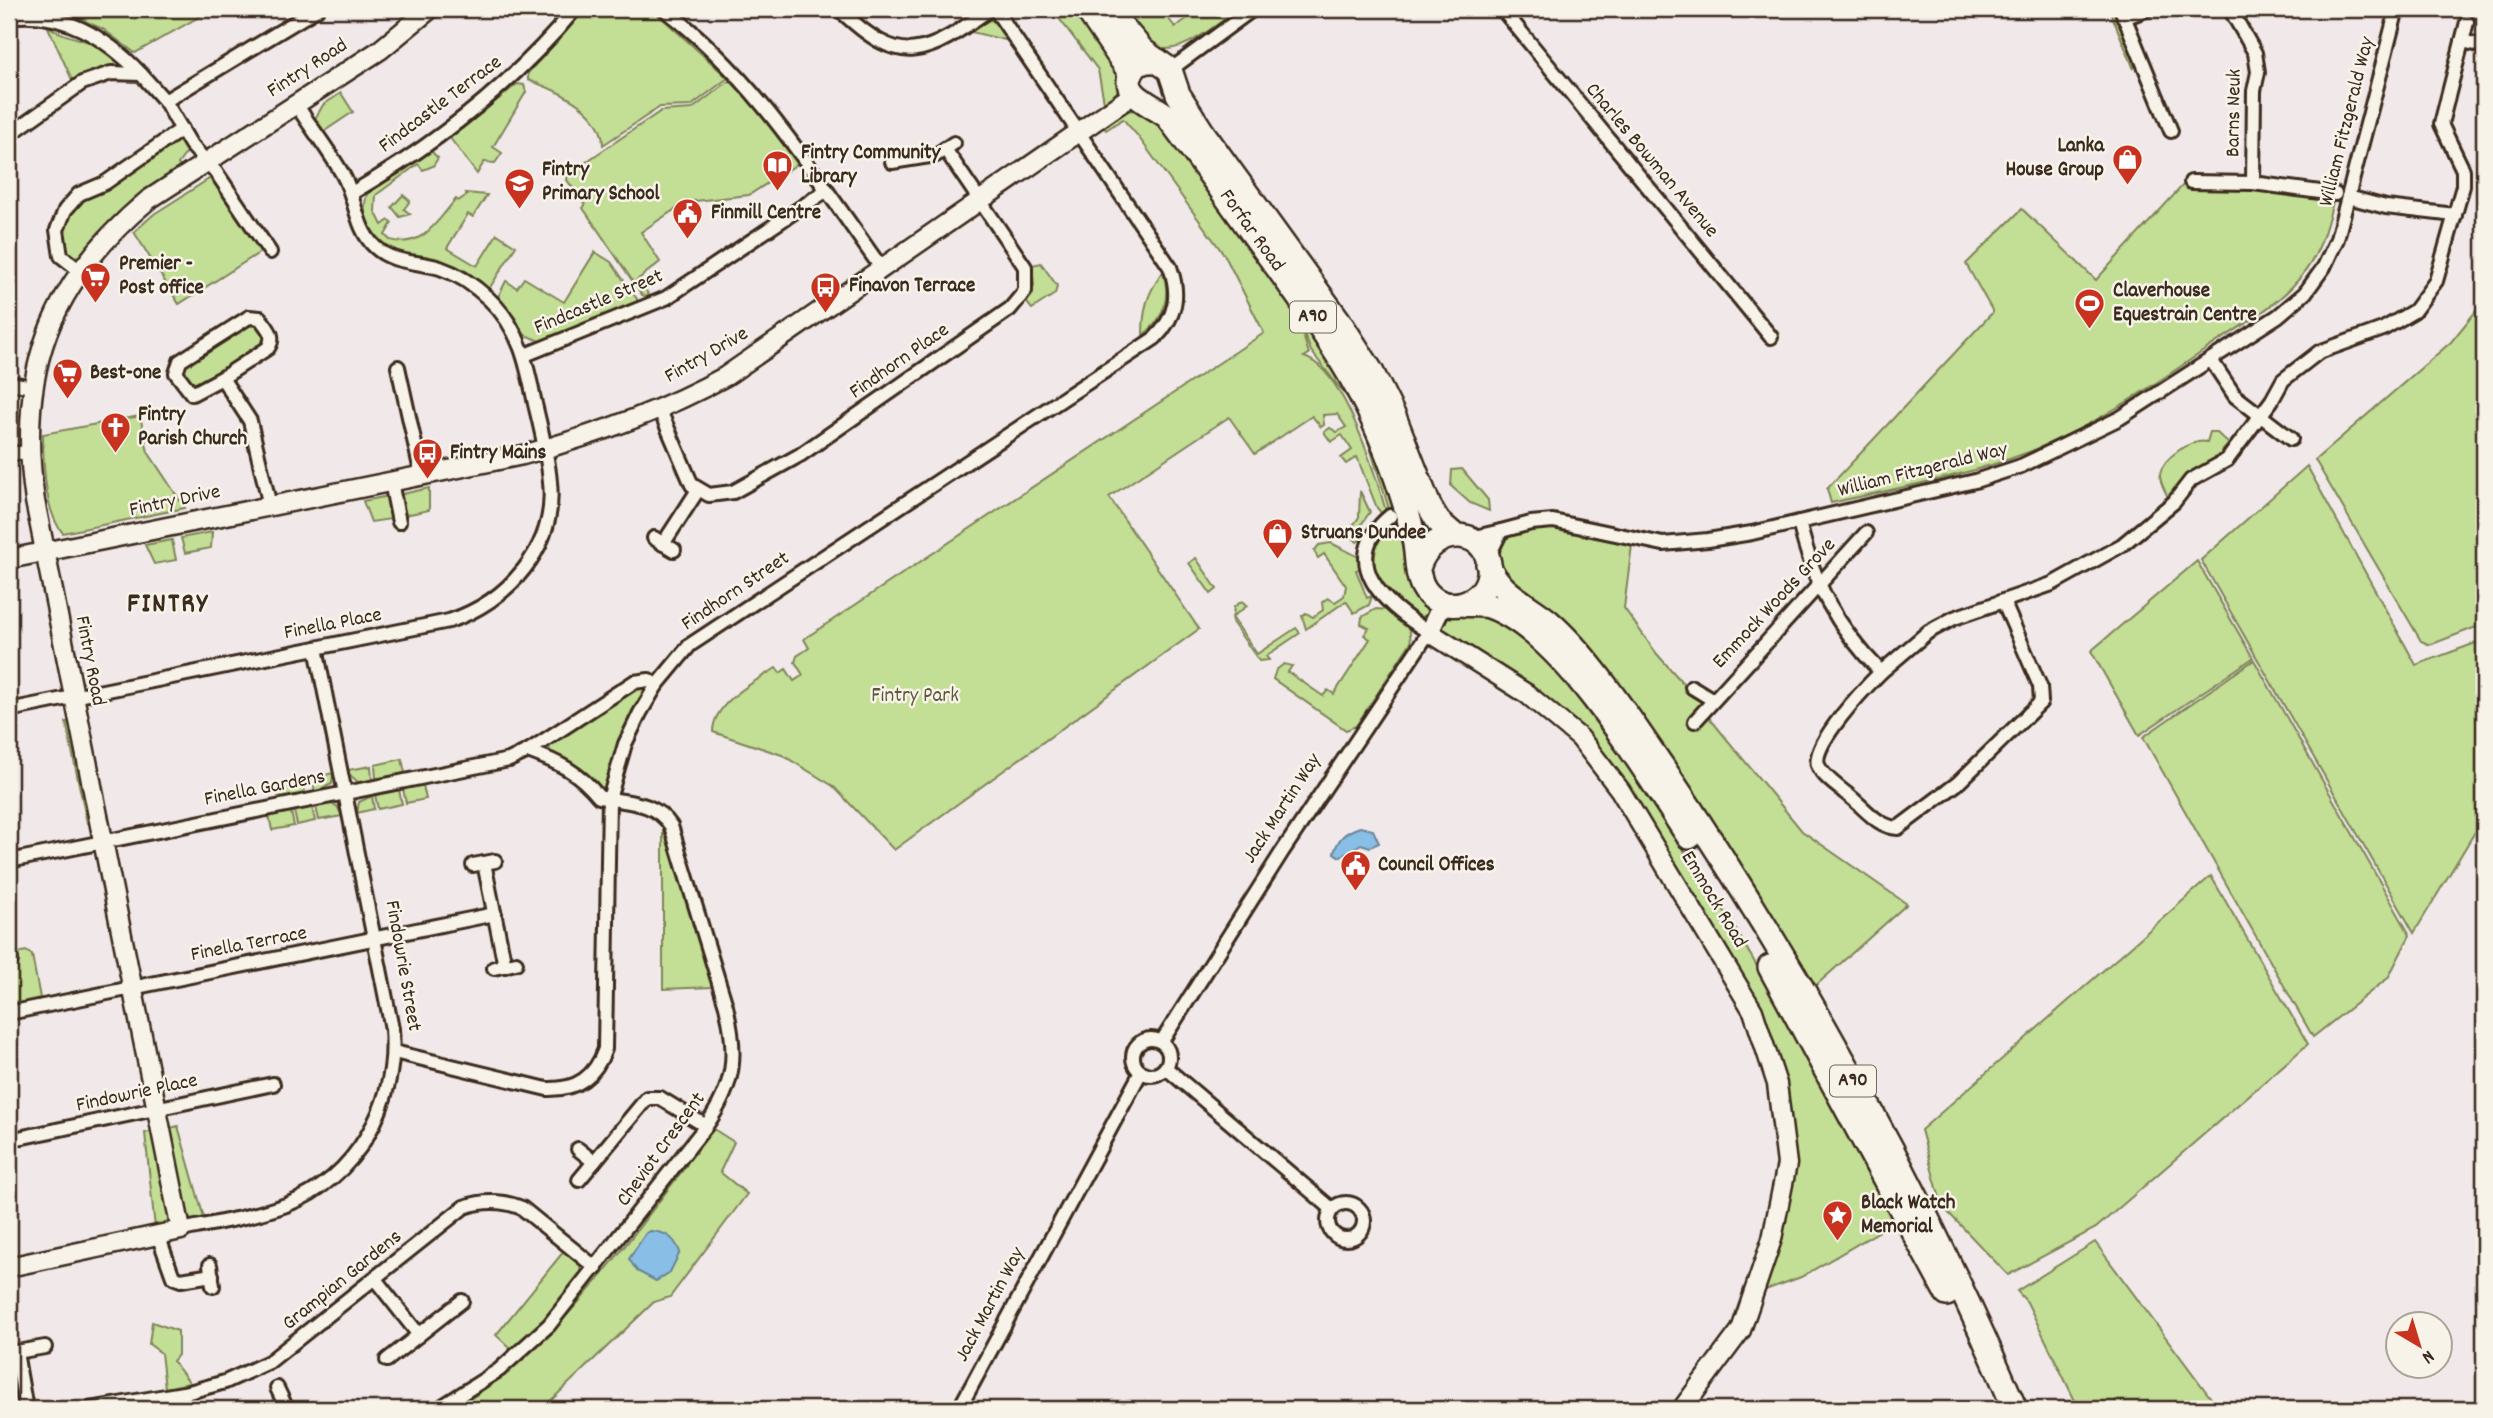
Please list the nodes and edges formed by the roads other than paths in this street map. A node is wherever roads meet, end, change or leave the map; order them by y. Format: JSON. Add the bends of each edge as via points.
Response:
{"nodes":[{"id":1,"x":317,"y":9,"type":"edge"},
{"id":2,"x":430,"y":9,"type":"edge"},
{"id":3,"x":575,"y":9,"type":"edge"},
{"id":4,"x":664,"y":9,"type":"edge"},
{"id":5,"x":839,"y":9,"type":"edge"},
{"id":6,"x":993,"y":9,"type":"edge"},
{"id":7,"x":1087,"y":9,"type":"edge"},
{"id":8,"x":1107,"y":9,"type":"edge"},
{"id":9,"x":1253,"y":9,"type":"edge"},
{"id":10,"x":1502,"y":9,"type":"edge"},
{"id":11,"x":2148,"y":9,"type":"edge"},
{"id":12,"x":2230,"y":9,"type":"edge"},
{"id":13,"x":2397,"y":9,"type":"edge"},
{"id":14,"x":2122,"y":13,"type":"edge"},
{"id":15,"x":9,"y":17,"type":"edge"},
{"id":16,"x":2467,"y":22,"type":"dead end"},
{"id":17,"x":2462,"y":41,"type":"junction"},
{"id":18,"x":2484,"y":46,"type":"edge"},
{"id":19,"x":1167,"y":70,"type":"junction"},
{"id":20,"x":141,"y":74,"type":"junction"},
{"id":21,"x":1137,"y":90,"type":"junction"},
{"id":22,"x":166,"y":102,"type":"junction"},
{"id":23,"x":296,"y":104,"type":"junction"},
{"id":24,"x":182,"y":129,"type":"junction"},
{"id":25,"x":2171,"y":131,"type":"dead end"},
{"id":26,"x":1080,"y":132,"type":"junction"},
{"id":27,"x":9,"y":135,"type":"edge"},
{"id":28,"x":892,"y":162,"type":"dead end"},
{"id":29,"x":206,"y":163,"type":"junction"},
{"id":30,"x":2191,"y":182,"type":"dead end"},
{"id":31,"x":2253,"y":183,"type":"junction"},
{"id":32,"x":827,"y":190,"type":"junction"},
{"id":33,"x":352,"y":193,"type":"junction"},
{"id":34,"x":2335,"y":194,"type":"dead end"},
{"id":35,"x":2348,"y":197,"type":"junction"},
{"id":36,"x":981,"y":201,"type":"junction"},
{"id":37,"x":2455,"y":215,"type":"junction"},
{"id":38,"x":270,"y":252,"type":"dead end"},
{"id":39,"x":881,"y":269,"type":"junction"},
{"id":40,"x":79,"y":270,"type":"junction"},
{"id":41,"x":1771,"y":337,"type":"dead end"},
{"id":42,"x":525,"y":355,"type":"junction"},
{"id":43,"x":2210,"y":360,"type":"junction"},
{"id":44,"x":398,"y":367,"type":"dead end"},
{"id":45,"x":222,"y":378,"type":"junction"},
{"id":46,"x":9,"y":383,"type":"edge"},
{"id":47,"x":33,"y":387,"type":"junction"},
{"id":48,"x":659,"y":408,"type":"junction"},
{"id":49,"x":2259,"y":413,"type":"junction"},
{"id":50,"x":2291,"y":439,"type":"dead end"},
{"id":51,"x":544,"y":449,"type":"junction"},
{"id":52,"x":28,"y":452,"type":"junction"},
{"id":53,"x":9,"y":454,"type":"edge"},
{"id":54,"x":422,"y":476,"type":"junction"},
{"id":55,"x":391,"y":482,"type":"junction"},
{"id":56,"x":698,"y":490,"type":"junction"},
{"id":57,"x":270,"y":506,"type":"junction"},
{"id":58,"x":1390,"y":516,"type":"dead end"},
{"id":59,"x":399,"y":522,"type":"dead end"},
{"id":60,"x":1799,"y":522,"type":"junction"},
{"id":61,"x":1502,"y":531,"type":"junction"},
{"id":62,"x":1866,"y":533,"type":"dead end"},
{"id":63,"x":1461,"y":537,"type":"junction"},
{"id":64,"x":664,"y":544,"type":"dead end"},
{"id":65,"x":45,"y":553,"type":"junction"},
{"id":66,"x":9,"y":559,"type":"edge"},
{"id":67,"x":1488,"y":562,"type":"junction"},
{"id":68,"x":1418,"y":568,"type":"junction"},
{"id":69,"x":1819,"y":586,"type":"junction"},
{"id":70,"x":2003,"y":601,"type":"junction"},
{"id":71,"x":1453,"y":604,"type":"junction"},
{"id":72,"x":1429,"y":632,"type":"junction"},
{"id":73,"x":316,"y":648,"type":"junction"},
{"id":74,"x":1881,"y":673,"type":"junction"},
{"id":75,"x":656,"y":685,"type":"junction"},
{"id":76,"x":1692,"y":687,"type":"dead end"},
{"id":77,"x":73,"y":697,"type":"junction"},
{"id":78,"x":1713,"y":700,"type":"junction"},
{"id":79,"x":9,"y":710,"type":"edge"},
{"id":80,"x":1695,"y":721,"type":"dead end"},
{"id":81,"x":528,"y":751,"type":"junction"},
{"id":82,"x":345,"y":793,"type":"junction"},
{"id":83,"x":609,"y":799,"type":"junction"},
{"id":84,"x":103,"y":842,"type":"junction"},
{"id":85,"x":9,"y":861,"type":"edge"},
{"id":86,"x":484,"y":863,"type":"dead end"},
{"id":87,"x":495,"y":914,"type":"junction"},
{"id":88,"x":374,"y":939,"type":"junction"},
{"id":89,"x":505,"y":966,"type":"dead end"},
{"id":90,"x":132,"y":988,"type":"junction"},
{"id":91,"x":9,"y":1010,"type":"edge"},
{"id":92,"x":1162,"y":1041,"type":"junction"},
{"id":93,"x":394,"y":1052,"type":"junction"},
{"id":94,"x":1166,"y":1068,"type":"junction"},
{"id":95,"x":1140,"y":1072,"type":"junction"},
{"id":96,"x":273,"y":1084,"type":"dead end"},
{"id":97,"x":157,"y":1109,"type":"junction"},
{"id":98,"x":706,"y":1126,"type":"junction"},
{"id":99,"x":9,"y":1140,"type":"edge"},
{"id":100,"x":578,"y":1149,"type":"dead end"},
{"id":101,"x":594,"y":1162,"type":"junction"},
{"id":102,"x":579,"y":1180,"type":"dead end"},
{"id":103,"x":1332,"y":1209,"type":"dead end"},
{"id":104,"x":181,"y":1230,"type":"junction"},
{"id":105,"x":158,"y":1235,"type":"junction"},
{"id":106,"x":9,"y":1267,"type":"edge"},
{"id":107,"x":596,"y":1268,"type":"junction"},
{"id":108,"x":212,"y":1275,"type":"dead end"},
{"id":109,"x":375,"y":1279,"type":"junction"},
{"id":110,"x":462,"y":1301,"type":"dead end"},
{"id":111,"x":419,"y":1335,"type":"junction"},
{"id":112,"x":45,"y":1347,"type":"dead end"},
{"id":113,"x":13,"y":1353,"type":"edge"},
{"id":114,"x":387,"y":1360,"type":"dead end"},
{"id":115,"x":278,"y":1388,"type":"dead end"},
{"id":116,"x":26,"y":1409,"type":"edge"},
{"id":117,"x":89,"y":1409,"type":"edge"},
{"id":118,"x":287,"y":1409,"type":"edge"},
{"id":119,"x":438,"y":1409,"type":"edge"},
{"id":120,"x":959,"y":1409,"type":"edge"},
{"id":121,"x":1682,"y":1409,"type":"edge"},
{"id":122,"x":1998,"y":1409,"type":"edge"},
{"id":123,"x":2015,"y":1409,"type":"edge"}],
"edges":[{"from":1,"to":22,"type":"street"},
{"from":2,"to":23,"type":"street","name":"Fintry Road","via":[[380,50]]},
{"from":3,"to":33,"type":"street","name":"Findcastle Terrace","via":[[476,109]]},
{"from":4,"to":32,"type":"street","via":[[735,74]]},
{"from":5,"to":6,"type":"street","via":[[880,43],[901,50],[940,44]]},
{"from":6,"to":26,"type":"street","name":"Findhorn Street"},
{"from":7,"to":21,"type":"highway","name":"Forfar Road","number":"A90"},
{"from":8,"to":19,"type":"highway","name":"Forfar Road","number":"A90","via":[[1143,51]]},
{"from":9,"to":19,"type":"street"},
{"from":10,"to":41,"type":"street","name":"Charles Bowman Avenue"},
{"from":11,"to":14,"type":"street"},
{"from":12,"to":31,"type":"street","name":"Barns Neuk","via":[[2255,53],[2258,72]]},
{"from":13,"to":35,"type":"street","name":"William Fitzgerald Way"},
{"from":14,"to":25,"type":"street"},
{"from":15,"to":20,"type":"street","via":[[38,16],[71,24],[118,51]]},
{"from":16,"to":17,"type":"street"},
{"from":17,"to":18,"type":"street"},
{"from":17,"to":37,"type":"street","via":[[2441,124],[2463,170]]},
{"from":19,"to":21,"type":"highway","via":[[1144,61]]},
{"from":19,"to":21,"type":"highway","via":[[1171,91],[1163,100]]},
{"from":19,"to":63,"type":"highway","name":"Forfar Road","number":"A90","via":[[1203,133],[1371,371],[1429,506],[1438,521]]},
{"from":20,"to":22,"type":"street"},
{"from":20,"to":27,"type":"street","via":[[111,73],[82,83]]},
{"from":21,"to":26,"type":"street","name":"Fintry Drive"},
{"from":21,"to":68,"type":"highway","name":"Forfar Road","number":"A90","via":[[1174,125],[1350,373],[1388,455],[1414,538]]},
{"from":22,"to":24,"type":"street"},
{"from":23,"to":29,"type":"street","name":"Fintry Road"},
{"from":23,"to":33,"type":"street","name":"Finella Place"},
{"from":24,"to":29,"type":"street"},
{"from":24,"to":40,"type":"street","via":[[105,183],[79,194],[65,210],[57,230],[61,256]]},
{"from":26,"to":36,"type":"street","name":"Fintry Drive"},
{"from":26,"to":75,"type":"street","name":"Findhorn Street","via":[[1170,267],[1177,296],[1165,327],[690,645]]},
{"from":28,"to":36,"type":"street","via":[[936,155],[949,146]]},
{"from":29,"to":38,"type":"street"},
{"from":29,"to":40,"type":"street","name":"Fintry Road","via":[[148,200]]},
{"from":30,"to":31,"type":"street"},
{"from":31,"to":34,"type":"street"},
{"from":32,"to":39,"type":"street"},
{"from":32,"to":42,"type":"street","name":"Findcastle Street","via":[[667,298]]},
{"from":33,"to":42,"type":"street","name":"Finella Place","via":[[360,225],[375,247],[388,256],[438,268],[473,285],[503,313]]},
{"from":35,"to":37,"type":"street","via":[[2386,207]]},
{"from":35,"to":43,"type":"street","name":"William Fitzgerald Way","via":[[2337,239],[2305,293]]},
{"from":36,"to":39,"type":"street","name":"Fintry Drive"},
{"from":36,"to":56,"type":"street","name":"Findhorn Place","via":[[1025,267],[1025,291],[1019,300],[800,455],[733,492],[709,495]]},
{"from":37,"to":49,"type":"street","via":[[2436,281],[2414,310],[2384,329],[2319,352],[2283,380]]},
{"from":39,"to":48,"type":"street","name":"Fintry Drive","via":[[726,376]]},
{"from":40,"to":47,"type":"street","name":"Fintry Road","via":[[52,322]]},
{"from":42,"to":51,"type":"street","name":"Finella Place"},
{"from":43,"to":49,"type":"street","via":[[2235,396]]},
{"from":43,"to":60,"type":"street","name":"William Fitzgerald Way","via":[[2120,418],[2021,466]]},
{"from":44,"to":54,"type":"street"},
{"from":45,"to":45,"type":"street","via":[[192,394],[176,366],[249,317],[260,318],[272,334],[272,342]]},
{"from":45,"to":57,"type":"street","via":[[250,421]]},
{"from":46,"to":47,"type":"street"},
{"from":47,"to":52,"type":"street","name":"Fintry Road"},
{"from":48,"to":51,"type":"street","name":"Fintry Drive"},
{"from":48,"to":56,"type":"street","via":[[687,480]]},
{"from":49,"to":50,"type":"street"},
{"from":49,"to":70,"type":"street","via":[[2227,460],[2191,480],[2174,502],[2122,545],[2052,584]]},
{"from":51,"to":54,"type":"street","name":"Fintry Drive"},
{"from":51,"to":73,"type":"street","name":"Finella Place","via":[[551,485],[547,521],[535,552],[503,592],[487,605],[449,621]]},
{"from":52,"to":53,"type":"street"},
{"from":52,"to":65,"type":"street","name":"Fintry Road"},
{"from":54,"to":55,"type":"street","name":"Fintry Drive"},
{"from":55,"to":57,"type":"street","name":"Fintry Drive"},
{"from":55,"to":59,"type":"street"},
{"from":56,"to":64,"type":"street"},
{"from":57,"to":65,"type":"street","name":"Fintry Drive"},
{"from":58,"to":72,"type":"street","name":"Emmock Road","via":[[1370,539],[1367,569],[1384,600]]},
{"from":60,"to":61,"type":"street","name":"William Fitzgerald Way","via":[[1663,544],[1553,521]]},
{"from":60,"to":69,"type":"street"},
{"from":61,"to":63,"type":"street","name":"William Fitzgerald Way"},
{"from":61,"to":67,"type":"street"},
{"from":62,"to":69,"type":"street","name":"Emmock Woods Grove"},
{"from":63,"to":67,"type":"highway","number":"A90","via":[[1479,546]]},
{"from":63,"to":68,"type":"highway","via":[[1440,538],[1430,545]]},
{"from":65,"to":66,"type":"street","name":"Fintry Drive"},
{"from":65,"to":77,"type":"street","name":"Fintry Road"},
{"from":67,"to":71,"type":"highway","via":[[1489,574],[1480,593]]},
{"from":67,"to":123,"type":"highway","number":"A90","via":[[1492,575],[1549,622],[1622,710],[1751,906],[1888,1143],[1979,1323]]},
{"from":68,"to":71,"type":"highway","number":"A90","via":[[1425,590]]},
{"from":69,"to":74,"type":"street","via":[[1852,642]]},
{"from":69,"to":78,"type":"street","name":"Emmock Woods Grove"},
{"from":70,"to":74,"type":"street","via":[[1928,632]]},
{"from":70,"to":74,"type":"street","via":[[2040,686],[2041,702],[1958,783],[1898,828],[1882,825],[1823,772],[1817,757],[1842,717]]},
{"from":71,"to":72,"type":"street","name":"Jack Martin Way"},
{"from":71,"to":122,"type":"highway","number":"A90","via":[[1487,605],[1505,614],[1536,635],[1566,665],[1738,908],[1969,1337]]},
{"from":72,"to":92,"type":"street","name":"Jack Martin Way"},
{"from":72,"to":121,"type":"street","name":"Emmock Road","via":[[1527,694],[1580,738],[1617,786],[1753,1012],[1777,1084],[1787,1164],[1772,1239],[1741,1331]]},
{"from":73,"to":77,"type":"street","name":"Finella Place"},
{"from":73,"to":82,"type":"street","name":"Findowrie Street"},
{"from":75,"to":81,"type":"street","name":"Finella Gardens","via":[[649,680],[634,682]]},
{"from":75,"to":83,"type":"street","name":"Findhorn Street","via":[[625,744]]},
{"from":76,"to":78,"type":"street","name":"Emmock Woods Grove"},
{"from":77,"to":79,"type":"street","name":"Finella Place"},
{"from":77,"to":84,"type":"street","name":"Fintry Road"},
{"from":78,"to":80,"type":"street","name":"Emmock Woods Grove"},
{"from":81,"to":82,"type":"street","name":"Finella Gardens","via":[[481,767]]},
{"from":81,"to":83,"type":"street","via":[[565,765],[599,797]]},
{"from":82,"to":84,"type":"street","name":"Finella Gardens"},
{"from":82,"to":88,"type":"street","name":"Findowrie Street"},
{"from":83,"to":93,"type":"street","name":"Findhorn Street","via":[[605,1049],[589,1077],[563,1089],[547,1089]]},
{"from":83,"to":98,"type":"street","name":"Cheviot Crescent","via":[[651,805],[671,826],[726,1006],[733,1068],[721,1105]]},
{"from":84,"to":85,"type":"street","name":"Finella Gardens"},
{"from":84,"to":90,"type":"street","name":"Fintry Road"},
{"from":86,"to":87,"type":"street"},
{"from":87,"to":88,"type":"street","name":"Finella Terrace"},
{"from":87,"to":89,"type":"street"},
{"from":88,"to":90,"type":"street","name":"Finella Terrace"},
{"from":88,"to":93,"type":"street","name":"Findowrie Street"},
{"from":90,"to":91,"type":"street","name":"Finella Terrace"},
{"from":90,"to":97,"type":"street","name":"Fintry Road"},
{"from":92,"to":94,"type":"street","via":[[1169,1053]]},
{"from":92,"to":95,"type":"street","name":"Jack Martin Way","via":[[1146,1039],[1136,1045],[1133,1060]]},
{"from":93,"to":104,"type":"street","name":"Findowrie Street","via":[[384,1104],[358,1149],[338,1172],[289,1204]]},
{"from":94,"to":95,"type":"street","via":[[1156,1074]]},
{"from":94,"to":103,"type":"street"},
{"from":95,"to":120,"type":"street","name":"Jack Martin Way"},
{"from":96,"to":97,"type":"street","name":"Findowrie Place"},
{"from":97,"to":99,"type":"street","name":"Findowrie Place"},
{"from":97,"to":104,"type":"street","name":"Fintry Road"},
{"from":98,"to":101,"type":"street","via":[[660,1098],[647,1098]]},
{"from":98,"to":107,"type":"street","name":"Cheviot Crescent"},
{"from":100,"to":101,"type":"street"},
{"from":101,"to":102,"type":"street"},
{"from":104,"to":105,"type":"street","name":"Findowrie Street"},
{"from":105,"to":106,"type":"street","name":"Findowrie Street"},
{"from":105,"to":108,"type":"street","via":[[173,1277]]},
{"from":107,"to":109,"type":"street","name":"Grampian Gardens","via":[[522,1208],[490,1201],[464,1208]]},
{"from":107,"to":119,"type":"street","name":"Cheviot Crescent","via":[[526,1348]]},
{"from":109,"to":111,"type":"street"},
{"from":109,"to":117,"type":"street","name":"Grampian Gardens","via":[[292,1346],[248,1373],[189,1392]]},
{"from":110,"to":111,"type":"street"},
{"from":111,"to":114,"type":"street"},
{"from":112,"to":113,"type":"street"},
{"from":113,"to":116,"type":"street"},
{"from":115,"to":118,"type":"street"}]}
